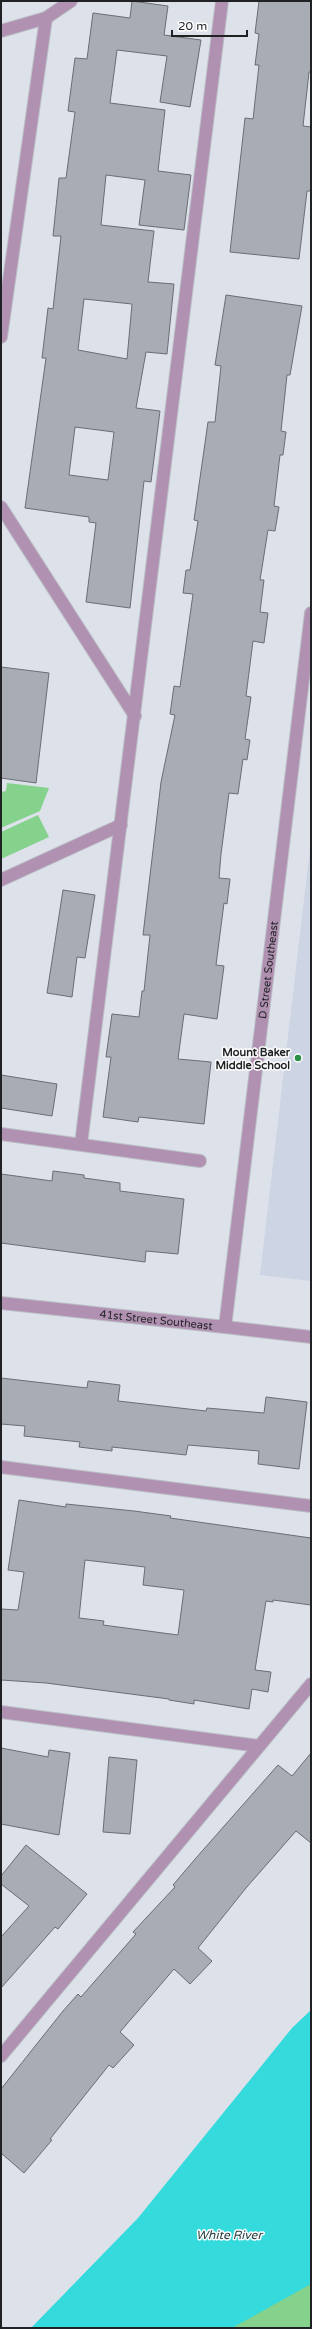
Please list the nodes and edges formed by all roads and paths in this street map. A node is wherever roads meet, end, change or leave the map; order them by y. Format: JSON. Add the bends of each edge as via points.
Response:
{"nodes":[{"id":1,"x":70,"y":1,"type":"edge"},
{"id":2,"x":222,"y":1,"type":"edge"},
{"id":3,"x":46,"y":18,"type":"junction"},
{"id":4,"x":1,"y":31,"type":"edge"},
{"id":5,"x":1,"y":337,"type":"edge"},
{"id":6,"x":1,"y":507,"type":"edge"},
{"id":7,"x":311,"y":614,"type":"edge"},
{"id":8,"x":135,"y":716,"type":"junction"},
{"id":9,"x":121,"y":825,"type":"junction"},
{"id":10,"x":1,"y":880,"type":"edge"},
{"id":11,"x":1,"y":1134,"type":"edge"},
{"id":12,"x":81,"y":1144,"type":"junction"},
{"id":13,"x":200,"y":1161,"type":"dead end"},
{"id":14,"x":1,"y":1303,"type":"edge"},
{"id":15,"x":225,"y":1327,"type":"junction"},
{"id":16,"x":311,"y":1337,"type":"edge"},
{"id":17,"x":1,"y":1467,"type":"edge"},
{"id":18,"x":311,"y":1506,"type":"edge"},
{"id":19,"x":311,"y":1684,"type":"edge"},
{"id":20,"x":1,"y":1712,"type":"edge"},
{"id":21,"x":259,"y":1746,"type":"junction"},
{"id":22,"x":1,"y":2056,"type":"edge"}],
"edges":[{"from":1,"to":3,"type":"street"},
{"from":2,"to":8,"type":"street"},
{"from":3,"to":4,"type":"street"},
{"from":3,"to":5,"type":"street"},
{"from":6,"to":8,"type":"street"},
{"from":7,"to":15,"type":"street","name":"D Street Southeast"},
{"from":8,"to":9,"type":"street"},
{"from":9,"to":10,"type":"street"},
{"from":9,"to":12,"type":"street"},
{"from":11,"to":12,"type":"street"},
{"from":12,"to":13,"type":"street"},
{"from":14,"to":15,"type":"street","name":"41st Street Southeast"},
{"from":15,"to":16,"type":"street","name":"41st Street Southeast"},
{"from":17,"to":18,"type":"street"},
{"from":19,"to":21,"type":"street"},
{"from":20,"to":21,"type":"street"},
{"from":21,"to":22,"type":"street"}]}
